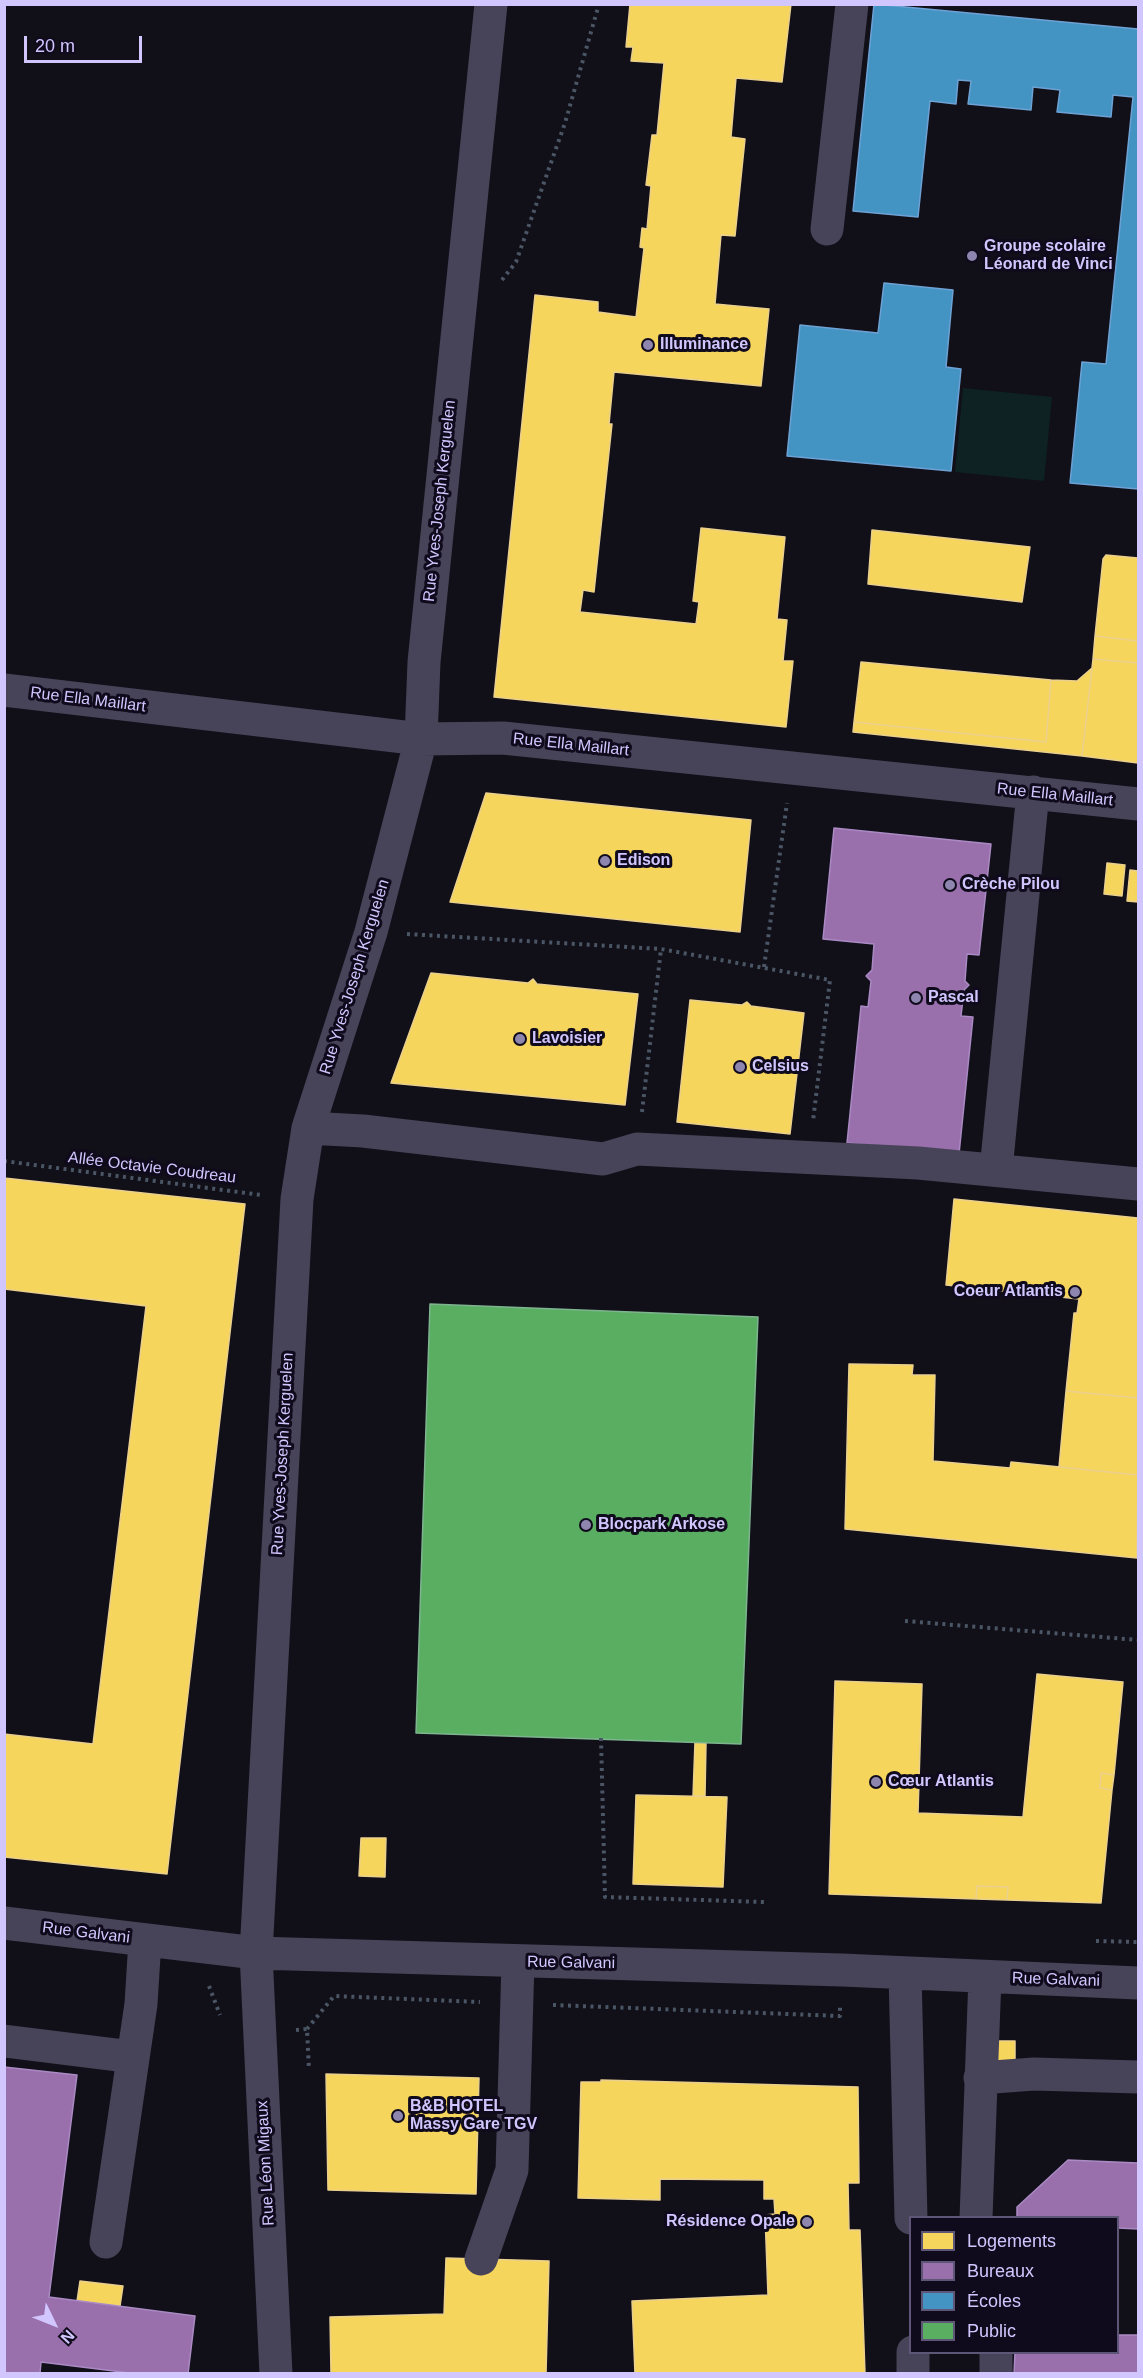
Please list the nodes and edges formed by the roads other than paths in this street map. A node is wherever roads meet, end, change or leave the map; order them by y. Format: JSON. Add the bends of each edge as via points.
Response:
{"nodes":[{"id":1,"x":491,"y":4,"type":"edge"},
{"id":2,"x":852,"y":4,"type":"edge"},
{"id":3,"x":827,"y":230,"type":"dead end"},
{"id":4,"x":4,"y":690,"type":"edge"},
{"id":5,"x":421,"y":739,"type":"junction"},
{"id":6,"x":1033,"y":792,"type":"junction"},
{"id":7,"x":1138,"y":804,"type":"edge"},
{"id":8,"x":308,"y":1128,"type":"junction"},
{"id":9,"x":996,"y":1170,"type":"junction"},
{"id":10,"x":1138,"y":1184,"type":"edge"},
{"id":11,"x":4,"y":1923,"type":"edge"},
{"id":12,"x":144,"y":1940,"type":"junction"},
{"id":13,"x":256,"y":1953,"type":"junction"},
{"id":14,"x":518,"y":1961,"type":"junction"},
{"id":15,"x":905,"y":1973,"type":"junction"},
{"id":16,"x":985,"y":1977,"type":"junction"},
{"id":17,"x":1138,"y":1983,"type":"edge"},
{"id":18,"x":4,"y":2041,"type":"edge"},
{"id":19,"x":133,"y":2057,"type":"junction"},
{"id":20,"x":1138,"y":2077,"type":"edge"},
{"id":21,"x":980,"y":2078,"type":"junction"},
{"id":22,"x":911,"y":2212,"type":"edge"},
{"id":23,"x":976,"y":2216,"type":"edge"},
{"id":24,"x":105,"y":2242,"type":"dead end"},
{"id":25,"x":481,"y":2259,"type":"dead end"},
{"id":26,"x":913,"y":2354,"type":"edge"},
{"id":27,"x":996,"y":2354,"type":"edge"},
{"id":28,"x":276,"y":2373,"type":"edge"},
{"id":29,"x":913,"y":2373,"type":"edge"},
{"id":30,"x":996,"y":2373,"type":"edge"}],
"edges":[{"from":1,"to":5,"type":"street","name":"Rue Yves-Joseph Kerguelen","via":[[424,662]]},
{"from":2,"to":3,"type":"street"},
{"from":4,"to":5,"type":"street","name":"Rue Ella Maillart"},
{"from":5,"to":6,"type":"street","name":"Rue Ella Maillart","via":[[503,738]]},
{"from":5,"to":8,"type":"street","name":"Rue Yves-Joseph Kerguelen","via":[[371,932]]},
{"from":6,"to":7,"type":"street","name":"Rue Ella Maillart"},
{"from":6,"to":9,"type":"street"},
{"from":8,"to":9,"type":"street","via":[[603,1159],[637,1149]]},
{"from":8,"to":13,"type":"street","name":"Rue Yves-Joseph Kerguelen","via":[[297,1199]]},
{"from":9,"to":10,"type":"street"},
{"from":11,"to":12,"type":"street","name":"Rue Galvani"},
{"from":12,"to":13,"type":"street","name":"Rue Galvani"},
{"from":12,"to":19,"type":"street","via":[[141,2004]]},
{"from":13,"to":14,"type":"street","name":"Rue Galvani"},
{"from":13,"to":28,"type":"street","name":"Rue Léon Migaux"},
{"from":14,"to":15,"type":"street","name":"Rue Galvani"},
{"from":14,"to":25,"type":"street","via":[[512,2170]]},
{"from":15,"to":16,"type":"street","name":"Rue Galvani"},
{"from":15,"to":22,"type":"street"},
{"from":16,"to":17,"type":"street","name":"Rue Galvani"},
{"from":16,"to":21,"type":"street"},
{"from":18,"to":19,"type":"street"},
{"from":19,"to":24,"type":"street"},
{"from":20,"to":21,"type":"street","via":[[1034,2074]]},
{"from":21,"to":23,"type":"street"},
{"from":26,"to":29,"type":"street"},
{"from":27,"to":30,"type":"street"}]}
